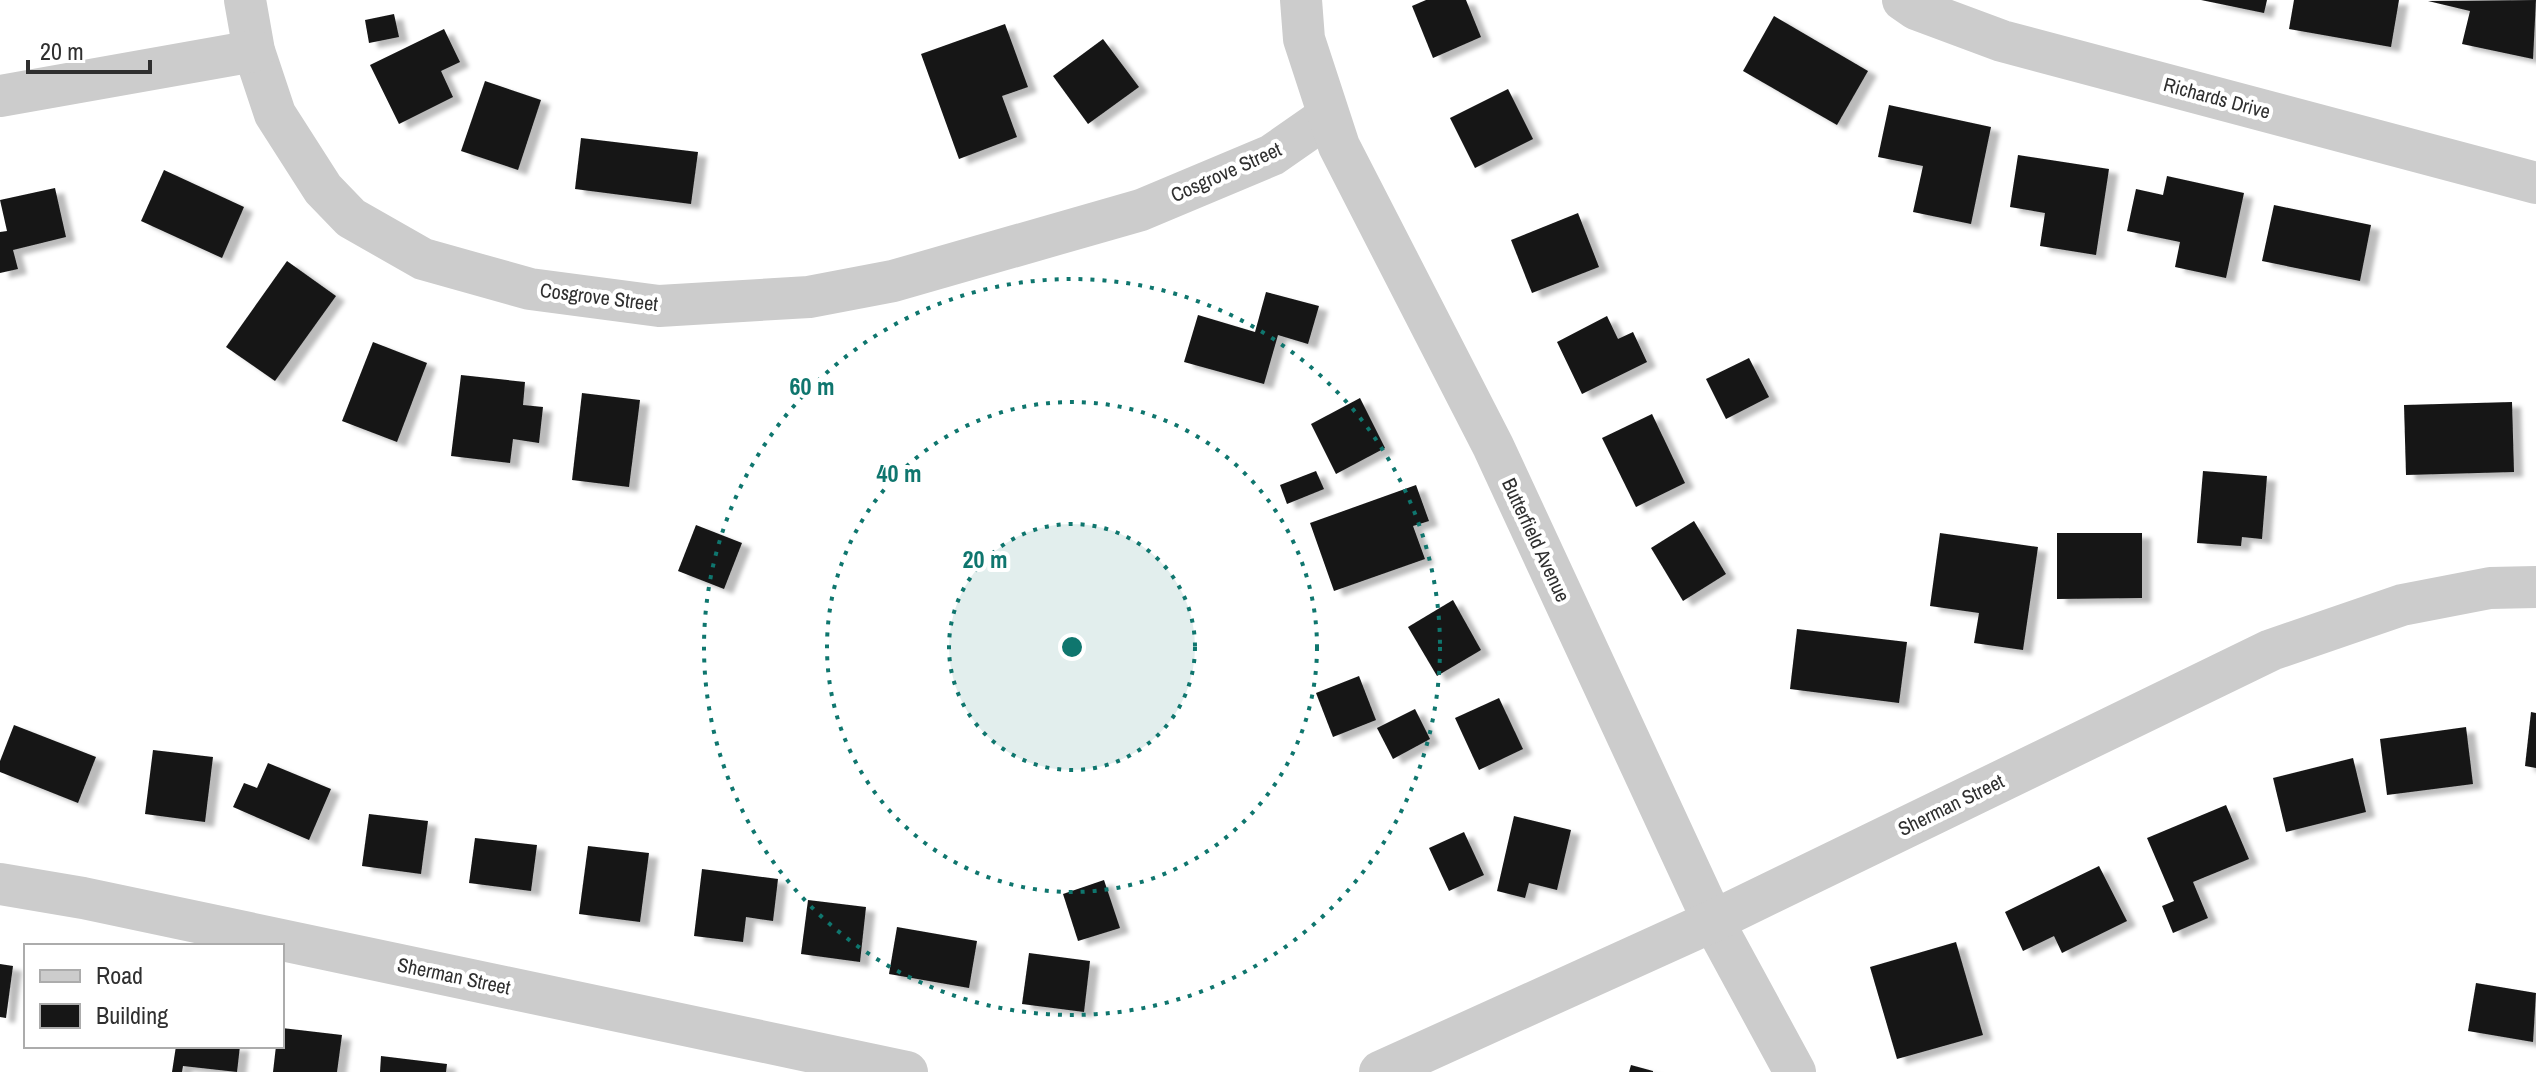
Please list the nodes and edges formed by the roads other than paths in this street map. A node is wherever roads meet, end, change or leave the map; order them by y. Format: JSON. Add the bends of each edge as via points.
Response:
{"nodes":[{"id":1,"x":245,"y":0,"type":"edge"},
{"id":2,"x":1301,"y":0,"type":"edge"},
{"id":3,"x":1903,"y":0,"type":"edge"},
{"id":4,"x":254,"y":51,"type":"junction"},
{"id":5,"x":0,"y":96,"type":"edge"},
{"id":6,"x":1328,"y":116,"type":"junction"},
{"id":7,"x":2536,"y":183,"type":"edge"},
{"id":8,"x":2536,"y":587,"type":"edge"},
{"id":9,"x":0,"y":884,"type":"edge"},
{"id":10,"x":1713,"y":921,"type":"junction"},
{"id":11,"x":907,"y":1072,"type":"edge"},
{"id":12,"x":1380,"y":1072,"type":"edge"},
{"id":13,"x":1795,"y":1072,"type":"edge"}],
"edges":[{"from":1,"to":4,"type":"street","name":"Cosgrove Street"},
{"from":2,"to":6,"type":"street","name":"Butterfield Avenue","via":[[1304,39]]},
{"from":3,"to":7,"type":"street","name":"Richards Drive","via":[[2002,41]]},
{"from":4,"to":5,"type":"street"},
{"from":4,"to":6,"type":"street","name":"Cosgrove Street","via":[[275,114],[323,189],[351,218],[423,259],[530,289],[659,306],[809,297],[893,281],[1141,210],[1272,155]]},
{"from":6,"to":10,"type":"street","name":"Butterfield Avenue","via":[[1493,446]]},
{"from":8,"to":10,"type":"street","name":"Sherman Street","via":[[2490,588],[2402,605],[2271,650]]},
{"from":9,"to":11,"type":"street","name":"Sherman Street"},
{"from":10,"to":12,"type":"street","name":"Sherman Street"},
{"from":10,"to":13,"type":"street","name":"Butterfield Avenue"}]}
